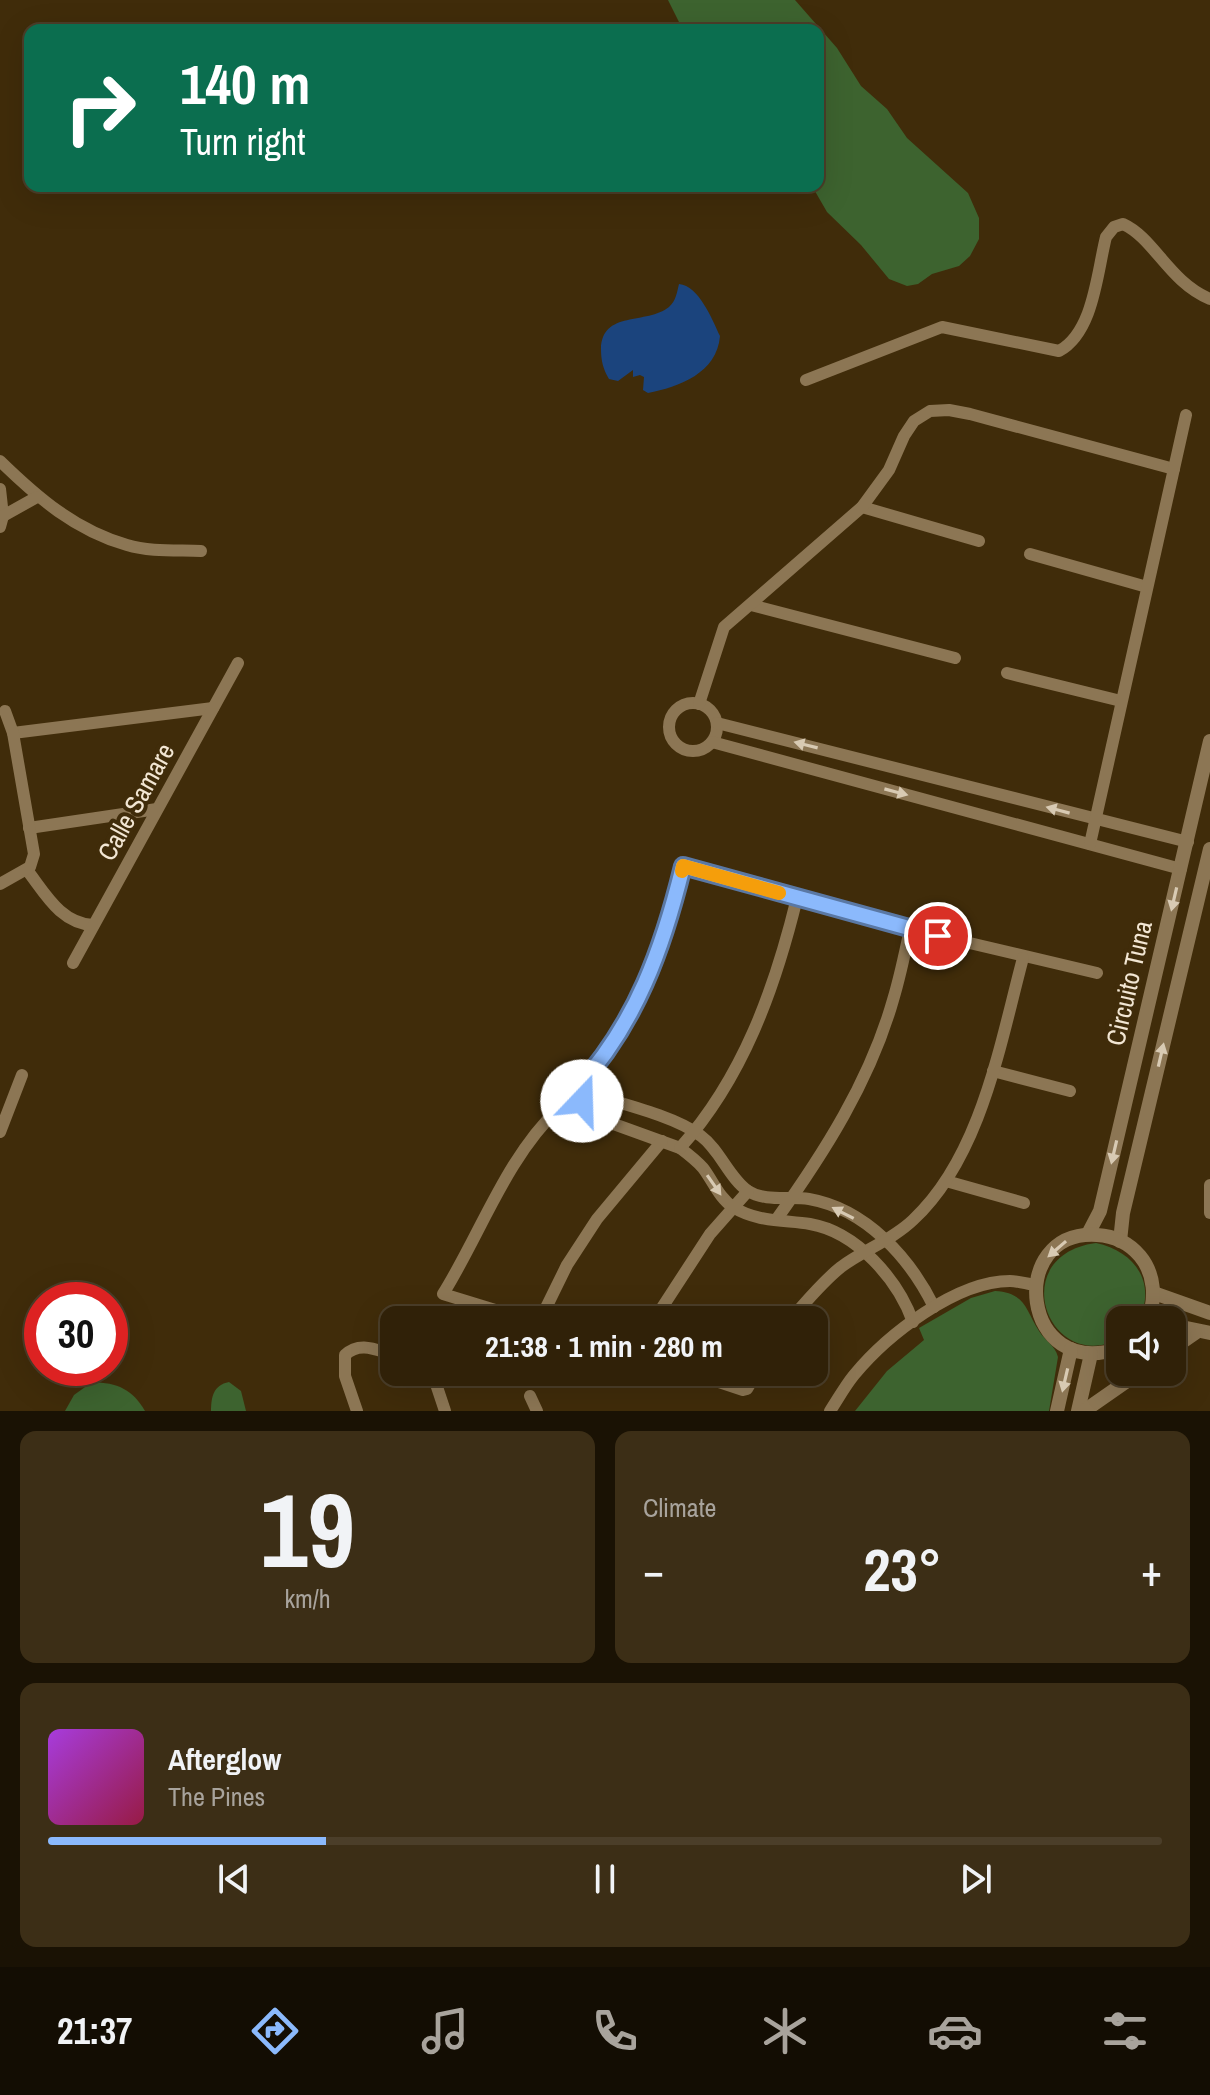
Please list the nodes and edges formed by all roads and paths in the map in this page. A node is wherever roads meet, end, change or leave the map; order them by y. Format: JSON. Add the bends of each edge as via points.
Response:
{"nodes":[{"id":1,"x":1210,"y":299,"type":"edge"},
{"id":2,"x":806,"y":380,"type":"dead end"},
{"id":3,"x":1186,"y":415,"type":"dead end"},
{"id":4,"x":0,"y":461,"type":"edge"},
{"id":5,"x":1174,"y":469,"type":"junction"},
{"id":6,"x":0,"y":489,"type":"edge"},
{"id":7,"x":37,"y":497,"type":"junction"},
{"id":8,"x":862,"y":507,"type":"junction"},
{"id":9,"x":2,"y":522,"type":"edge"},
{"id":10,"x":979,"y":541,"type":"dead end"},
{"id":11,"x":201,"y":551,"type":"dead end"},
{"id":12,"x":1030,"y":554,"type":"dead end"},
{"id":13,"x":1147,"y":587,"type":"junction"},
{"id":14,"x":751,"y":605,"type":"junction"},
{"id":15,"x":955,"y":658,"type":"dead end"},
{"id":16,"x":238,"y":663,"type":"dead end"},
{"id":17,"x":1007,"y":673,"type":"dead end"},
{"id":18,"x":1121,"y":701,"type":"junction"},
{"id":19,"x":699,"y":704,"type":"junction"},
{"id":20,"x":213,"y":708,"type":"junction"},
{"id":21,"x":5,"y":711,"type":"dead end"},
{"id":22,"x":717,"y":723,"type":"junction"},
{"id":23,"x":13,"y":733,"type":"junction"},
{"id":24,"x":1210,"y":741,"type":"edge"},
{"id":25,"x":712,"y":742,"type":"junction"},
{"id":26,"x":931,"y":777,"type":"junction"},
{"id":27,"x":924,"y":800,"type":"junction"},
{"id":28,"x":157,"y":809,"type":"junction"},
{"id":29,"x":1096,"y":819,"type":"junction"},
{"id":30,"x":29,"y":828,"type":"junction"},
{"id":31,"x":1142,"y":831,"type":"junction"},
{"id":32,"x":1188,"y":842,"type":"junction"},
{"id":33,"x":1090,"y":844,"type":"junction"},
{"id":34,"x":1210,"y":849,"type":"edge"},
{"id":35,"x":1136,"y":857,"type":"junction"},
{"id":36,"x":1181,"y":869,"type":"junction"},
{"id":37,"x":27,"y":870,"type":"junction"},
{"id":38,"x":0,"y":884,"type":"edge"},
{"id":39,"x":797,"y":898,"type":"junction"},
{"id":40,"x":93,"y":925,"type":"junction"},
{"id":41,"x":910,"y":929,"type":"junction"},
{"id":42,"x":1023,"y":958,"type":"junction"},
{"id":43,"x":73,"y":963,"type":"dead end"},
{"id":44,"x":1097,"y":973,"type":"dead end"},
{"id":45,"x":993,"y":1071,"type":"junction"},
{"id":46,"x":22,"y":1075,"type":"dead end"},
{"id":47,"x":0,"y":1088,"type":"edge"},
{"id":48,"x":579,"y":1090,"type":"junction"},
{"id":49,"x":1070,"y":1091,"type":"dead end"},
{"id":50,"x":15,"y":1093,"type":"junction"},
{"id":51,"x":559,"y":1108,"type":"junction"},
{"id":52,"x":575,"y":1110,"type":"junction"},
{"id":53,"x":0,"y":1132,"type":"edge"},
{"id":54,"x":694,"y":1132,"type":"junction"},
{"id":55,"x":662,"y":1141,"type":"junction"},
{"id":56,"x":680,"y":1148,"type":"junction"},
{"id":57,"x":946,"y":1181,"type":"junction"},
{"id":58,"x":1210,"y":1185,"type":"edge"},
{"id":59,"x":748,"y":1191,"type":"junction"},
{"id":60,"x":792,"y":1197,"type":"junction"},
{"id":61,"x":1024,"y":1203,"type":"dead end"},
{"id":62,"x":733,"y":1207,"type":"junction"},
{"id":63,"x":1210,"y":1213,"type":"edge"},
{"id":64,"x":776,"y":1220,"type":"junction"},
{"id":65,"x":1088,"y":1234,"type":"junction"},
{"id":66,"x":886,"y":1239,"type":"junction"},
{"id":67,"x":1120,"y":1241,"type":"junction"},
{"id":68,"x":864,"y":1253,"type":"junction"},
{"id":69,"x":1035,"y":1285,"type":"junction"},
{"id":70,"x":1154,"y":1293,"type":"junction"},
{"id":71,"x":482,"y":1306,"type":"edge"},
{"id":72,"x":547,"y":1306,"type":"edge"},
{"id":73,"x":663,"y":1306,"type":"edge"},
{"id":74,"x":803,"y":1306,"type":"edge"},
{"id":75,"x":1151,"y":1306,"type":"edge"},
{"id":76,"x":934,"y":1307,"type":"junction"},
{"id":77,"x":1210,"y":1313,"type":"edge"},
{"id":78,"x":913,"y":1322,"type":"junction"},
{"id":79,"x":1204,"y":1332,"type":"edge"},
{"id":80,"x":1186,"y":1342,"type":"edge"},
{"id":81,"x":1071,"y":1349,"type":"junction"},
{"id":82,"x":380,"y":1351,"type":"edge"},
{"id":83,"x":1106,"y":1351,"type":"edge"},
{"id":84,"x":1091,"y":1354,"type":"junction"},
{"id":85,"x":437,"y":1386,"type":"edge"},
{"id":86,"x":731,"y":1386,"type":"edge"},
{"id":87,"x":749,"y":1386,"type":"edge"},
{"id":88,"x":1120,"y":1386,"type":"edge"},
{"id":89,"x":530,"y":1396,"type":"dead end"},
{"id":90,"x":357,"y":1411,"type":"edge"},
{"id":91,"x":445,"y":1411,"type":"edge"},
{"id":92,"x":537,"y":1411,"type":"edge"},
{"id":93,"x":830,"y":1411,"type":"edge"},
{"id":94,"x":1057,"y":1411,"type":"edge"},
{"id":95,"x":1078,"y":1411,"type":"edge"},
{"id":96,"x":1084,"y":1411,"type":"edge"}],
"edges":[{"from":1,"to":2,"type":"street","via":[[1184,285],[1123,224],[1106,237],[1084,327],[1066,348],[1059,351],[942,327]]},
{"from":3,"to":5,"type":"street"},
{"from":4,"to":7,"type":"street"},
{"from":5,"to":8,"type":"street","via":[[970,414],[930,411],[914,421]]},
{"from":5,"to":13,"type":"street"},
{"from":6,"to":9,"type":"street"},
{"from":7,"to":9,"type":"street"},
{"from":7,"to":11,"type":"street","via":[[93,533],[130,546]]},
{"from":8,"to":10,"type":"street"},
{"from":8,"to":14,"type":"street"},
{"from":12,"to":13,"type":"street"},
{"from":13,"to":18,"type":"street"},
{"from":14,"to":15,"type":"street"},
{"from":14,"to":19,"type":"street","via":[[724,627]]},
{"from":16,"to":20,"type":"street","name":"Calle Samare"},
{"from":17,"to":18,"type":"street"},
{"from":18,"to":29,"type":"street"},
{"from":19,"to":22,"type":"street","via":[[711,710]]},
{"from":19,"to":25,"type":"street","via":[[685,704],[674,712],[672,738],[687,751]]},
{"from":20,"to":23,"type":"street"},
{"from":20,"to":28,"type":"street","name":"Calle Samare"},
{"from":21,"to":23,"type":"street"},
{"from":22,"to":25,"type":"street"},
{"from":26,"to":22,"type":"street","one_way":true},
{"from":23,"to":30,"type":"street"},
{"from":24,"to":32,"type":"street","name":"Circuito Tuna"},
{"from":25,"to":27,"type":"street","one_way":true},
{"from":26,"to":27,"type":"street"},
{"from":29,"to":26,"type":"street","one_way":true},
{"from":27,"to":33,"type":"street"},
{"from":28,"to":30,"type":"street"},
{"from":28,"to":40,"type":"street","name":"Calle Samare"},
{"from":29,"to":31,"type":"street"},
{"from":29,"to":33,"type":"street"},
{"from":30,"to":37,"type":"street","via":[[34,860]]},
{"from":31,"to":32,"type":"street"},
{"from":31,"to":35,"type":"street"},
{"from":32,"to":36,"type":"street","name":"Circuito Tuna"},
{"from":33,"to":35,"type":"street"},
{"from":67,"to":34,"type":"street","name":"Circuito Tuna","one_way":true},
{"from":35,"to":36,"type":"street"},
{"from":36,"to":65,"type":"street","name":"Circuito Tuna","one_way":true,"via":[[1100,1211]]},
{"from":37,"to":38,"type":"street"},
{"from":37,"to":40,"type":"street","via":[[63,915]]},
{"from":39,"to":41,"type":"street"},
{"from":39,"to":48,"type":"street","via":[[683,866],[646,987]]},
{"from":39,"to":54,"type":"street","via":[[782,961],[758,1023]]},
{"from":40,"to":43,"type":"street","name":"Calle Samare"},
{"from":41,"to":42,"type":"street"},
{"from":41,"to":60,"type":"street","via":[[893,1002],[872,1057],[841,1124]]},
{"from":42,"to":44,"type":"street"},
{"from":42,"to":45,"type":"street"},
{"from":45,"to":49,"type":"street"},
{"from":45,"to":57,"type":"street"},
{"from":46,"to":50,"type":"street"},
{"from":47,"to":50,"type":"street"},
{"from":48,"to":51,"type":"street","via":[[568,1084],[556,1091]]},
{"from":48,"to":52,"type":"street","via":[[582,1101]]},
{"from":48,"to":54,"type":"street"},
{"from":50,"to":53,"type":"street"},
{"from":51,"to":52,"type":"street"},
{"from":51,"to":71,"type":"street","via":[[502,1186],[443,1294]]},
{"from":52,"to":55,"type":"street"},
{"from":54,"to":56,"type":"street"},
{"from":54,"to":59,"type":"street"},
{"from":55,"to":56,"type":"street"},
{"from":55,"to":72,"type":"street","via":[[597,1219]]},
{"from":56,"to":62,"type":"street","one_way":true},
{"from":57,"to":61,"type":"street"},
{"from":57,"to":66,"type":"street","via":[[931,1203]]},
{"from":58,"to":63,"type":"street"},
{"from":59,"to":60,"type":"street"},
{"from":59,"to":62,"type":"street"},
{"from":60,"to":64,"type":"street"},
{"from":66,"to":60,"type":"street","one_way":true,"via":[[833,1208]]},
{"from":62,"to":64,"type":"street"},
{"from":62,"to":73,"type":"street"},
{"from":64,"to":68,"type":"street","via":[[814,1224]]},
{"from":65,"to":67,"type":"street"},
{"from":65,"to":69,"type":"street","one_way":true,"via":[[1053,1250]]},
{"from":66,"to":68,"type":"street"},
{"from":66,"to":76,"type":"street"},
{"from":67,"to":70,"type":"street","via":[[1141,1257]]},
{"from":68,"to":74,"type":"street","via":[[842,1266]]},
{"from":68,"to":78,"type":"street","via":[[890,1280]]},
{"from":69,"to":76,"type":"street","via":[[993,1283]]},
{"from":69,"to":81,"type":"street","via":[[1042,1323]]},
{"from":70,"to":75,"type":"street"},
{"from":70,"to":77,"type":"street"},
{"from":76,"to":78,"type":"street"},
{"from":78,"to":93,"type":"street","via":[[854,1376]]},
{"from":79,"to":80,"type":"street"},
{"from":81,"to":84,"type":"street"},
{"from":81,"to":94,"type":"street","one_way":true},
{"from":82,"to":90,"type":"street","via":[[356,1347],[345,1355],[345,1376]]},
{"from":83,"to":84,"type":"street"},
{"from":84,"to":95,"type":"street"},
{"from":85,"to":91,"type":"street"},
{"from":86,"to":87,"type":"street"},
{"from":88,"to":96,"type":"street"},
{"from":89,"to":92,"type":"street"}]}
